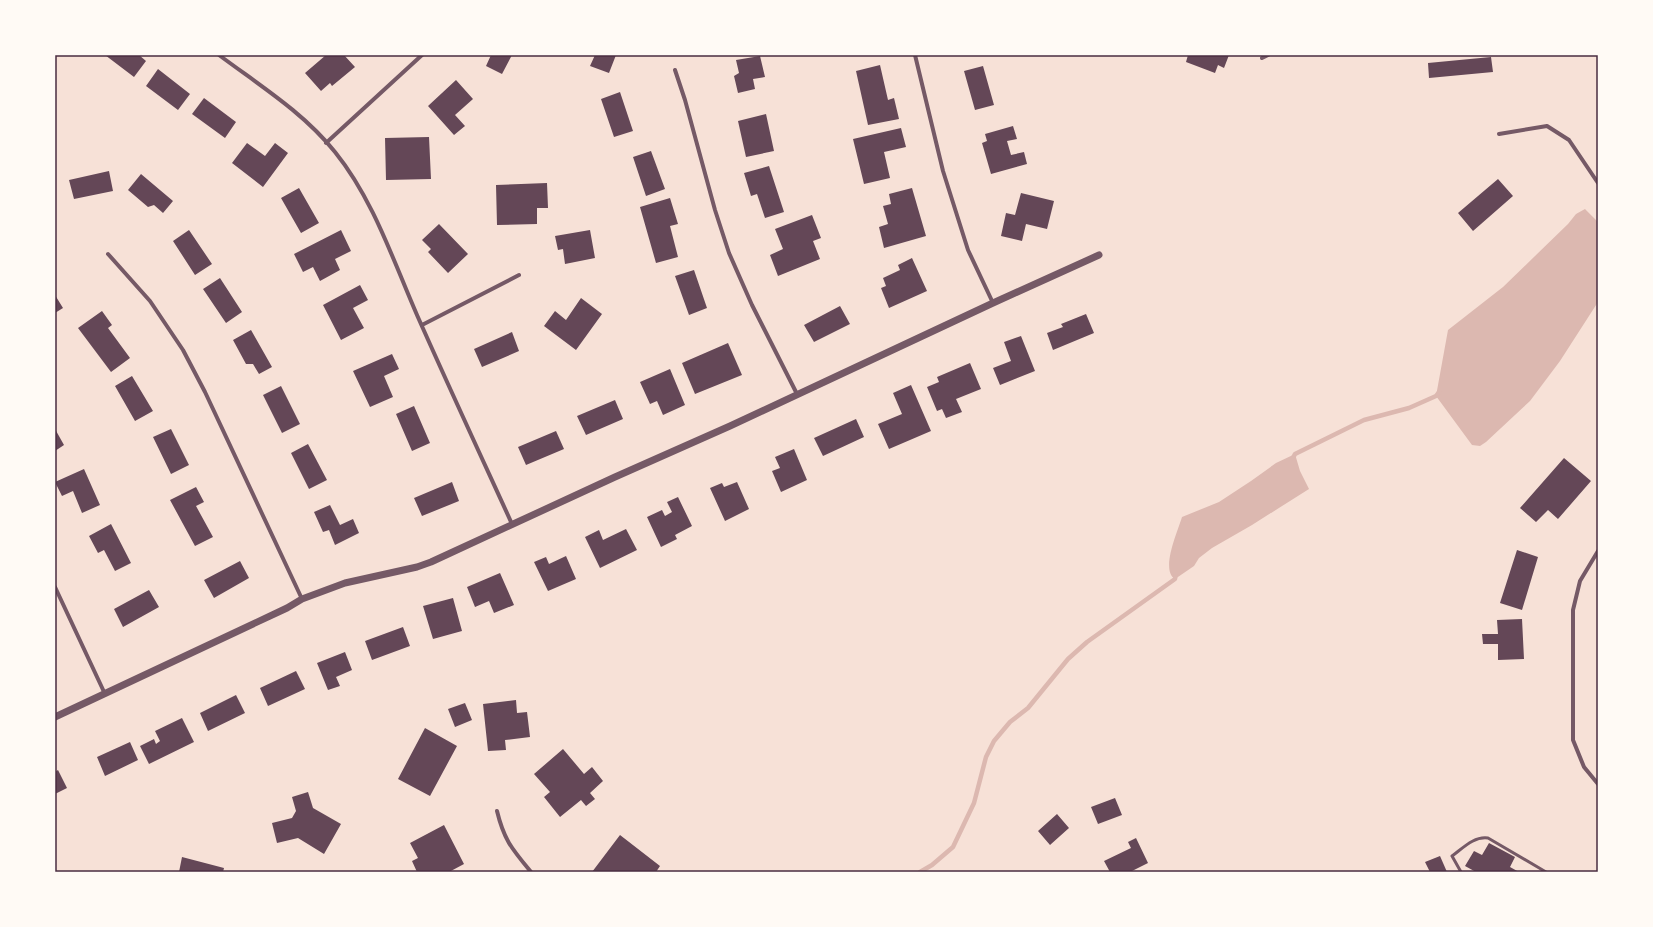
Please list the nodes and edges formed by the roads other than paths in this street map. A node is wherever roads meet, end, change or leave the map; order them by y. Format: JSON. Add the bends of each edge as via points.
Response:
{"nodes":[{"id":1,"x":219,"y":55,"type":"edge"},
{"id":2,"x":422,"y":55,"type":"edge"},
{"id":3,"x":915,"y":55,"type":"edge"},
{"id":4,"x":1268,"y":55,"type":"edge"},
{"id":5,"x":1262,"y":58,"type":"dead end"},
{"id":6,"x":675,"y":70,"type":"dead end"},
{"id":7,"x":1499,"y":134,"type":"dead end"},
{"id":8,"x":326,"y":143,"type":"junction"},
{"id":9,"x":1598,"y":184,"type":"edge"},
{"id":10,"x":108,"y":254,"type":"dead end"},
{"id":11,"x":1099,"y":256,"type":"dead end"},
{"id":12,"x":519,"y":275,"type":"dead end"},
{"id":13,"x":993,"y":303,"type":"junction"},
{"id":14,"x":422,"y":326,"type":"junction"},
{"id":15,"x":797,"y":394,"type":"junction"},
{"id":16,"x":512,"y":524,"type":"junction"},
{"id":17,"x":1598,"y":551,"type":"edge"},
{"id":18,"x":55,"y":587,"type":"edge"},
{"id":19,"x":302,"y":599,"type":"junction"},
{"id":20,"x":105,"y":694,"type":"junction"},
{"id":21,"x":55,"y":717,"type":"edge"},
{"id":22,"x":1598,"y":784,"type":"edge"},
{"id":23,"x":497,"y":811,"type":"dead end"},
{"id":24,"x":531,"y":872,"type":"edge"},
{"id":25,"x":1461,"y":872,"type":"edge"},
{"id":26,"x":1546,"y":872,"type":"edge"}],
"edges":[{"from":1,"to":8,"type":"street","via":[[299,115]]},
{"from":2,"to":8,"type":"street"},
{"from":3,"to":13,"type":"street","via":[[943,171],[968,250]]},
{"from":4,"to":5,"type":"street"},
{"from":6,"to":15,"type":"street","via":[[729,253]]},
{"from":7,"to":9,"type":"street","via":[[1547,126],[1569,140]]},
{"from":8,"to":14,"type":"street","via":[[352,174],[367,200]]},
{"from":10,"to":19,"type":"street","via":[[150,301],[183,350]]},
{"from":11,"to":13,"type":"street"},
{"from":12,"to":14,"type":"street"},
{"from":13,"to":15,"type":"street"},
{"from":14,"to":16,"type":"street"},
{"from":15,"to":16,"type":"street"},
{"from":16,"to":19,"type":"street","via":[[417,567],[345,583]]},
{"from":17,"to":22,"type":"street","via":[[1580,581],[1572,610],[1573,740],[1584,767]]},
{"from":18,"to":20,"type":"street"},
{"from":19,"to":20,"type":"street"},
{"from":20,"to":21,"type":"street"},
{"from":23,"to":24,"type":"street","via":[[511,849]]},
{"from":25,"to":26,"type":"lane","via":[[1452,856],[1476,838],[1488,838]]}]}
